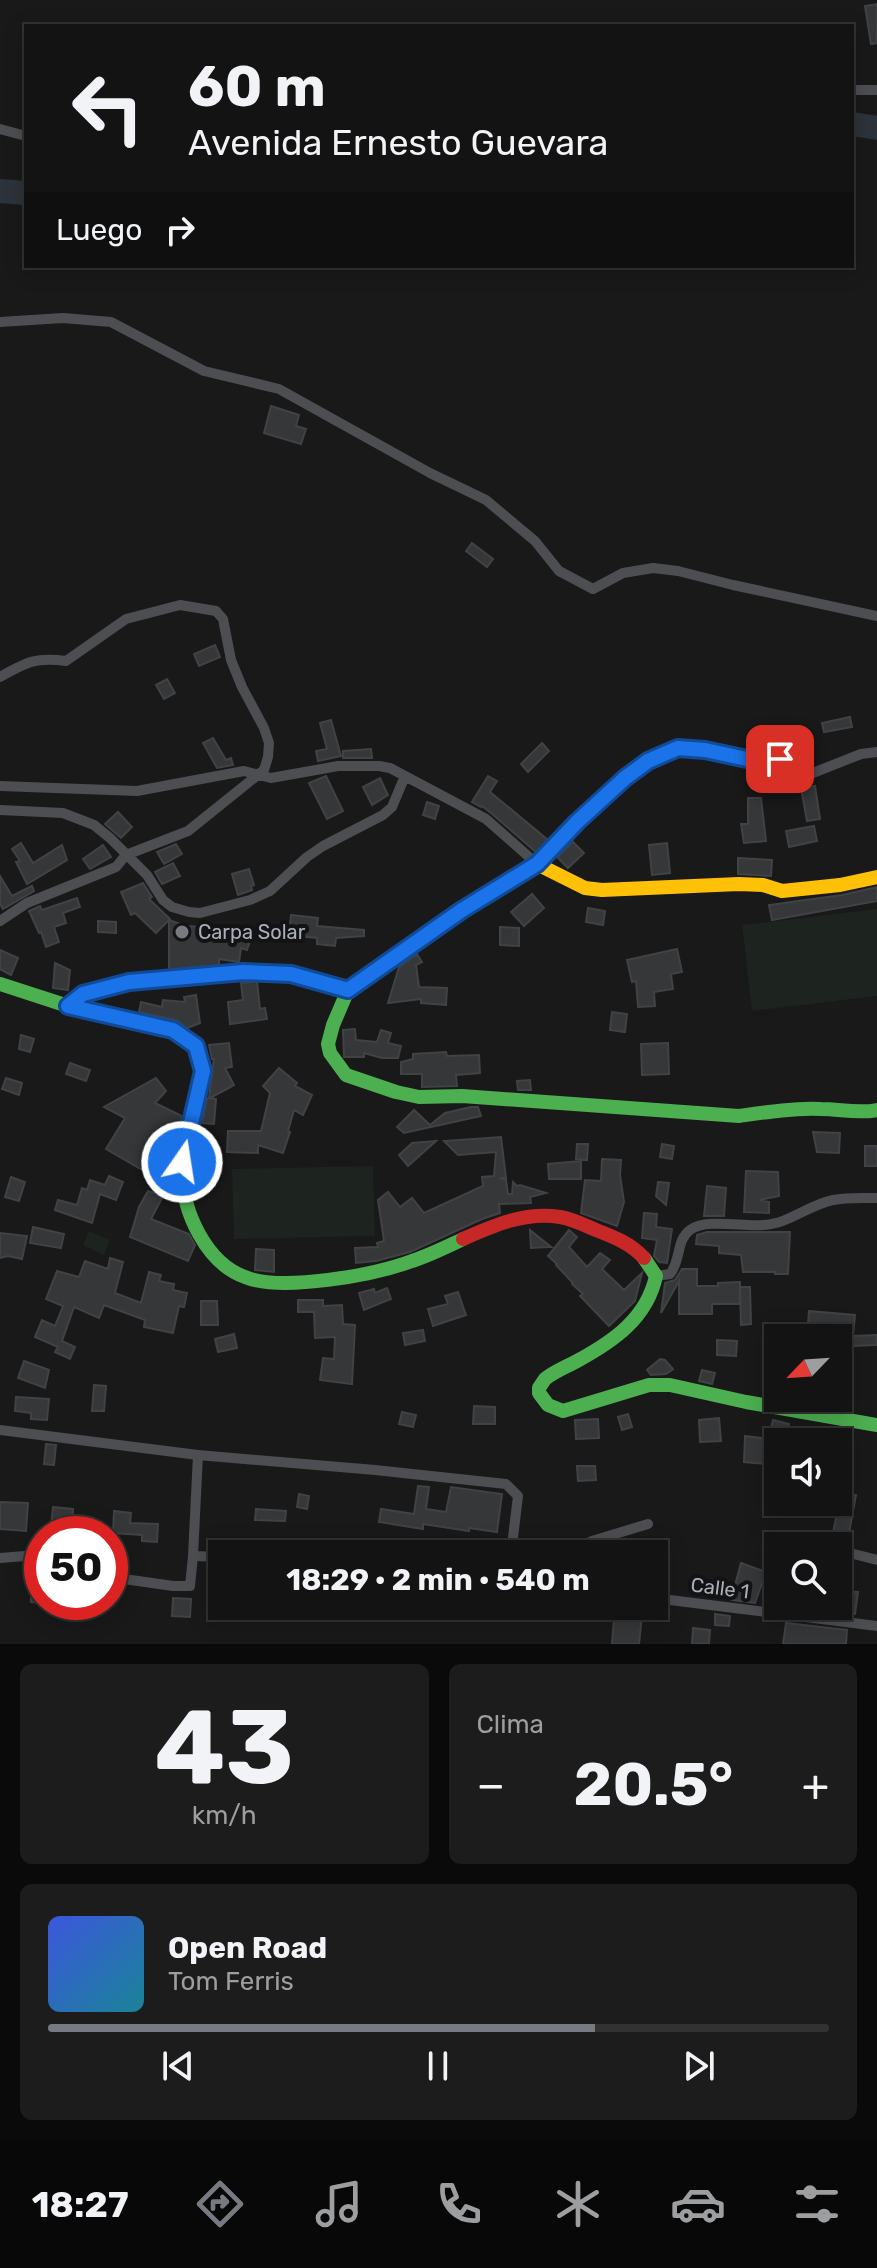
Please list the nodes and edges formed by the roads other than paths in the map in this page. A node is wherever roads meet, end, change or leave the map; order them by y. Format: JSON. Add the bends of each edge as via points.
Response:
{"nodes":[{"id":1,"x":854,"y":90,"type":"edge"},
{"id":2,"x":877,"y":90,"type":"edge"},
{"id":3,"x":0,"y":129,"type":"edge"},
{"id":4,"x":24,"y":135,"type":"edge"},
{"id":5,"x":0,"y":322,"type":"edge"},
{"id":6,"x":877,"y":616,"type":"edge"},
{"id":7,"x":0,"y":677,"type":"edge"},
{"id":8,"x":877,"y":752,"type":"edge"},
{"id":9,"x":258,"y":775,"type":"junction"},
{"id":10,"x":405,"y":776,"type":"junction"},
{"id":11,"x":0,"y":786,"type":"edge"},
{"id":12,"x":0,"y":810,"type":"edge"},
{"id":13,"x":126,"y":855,"type":"junction"},
{"id":14,"x":537,"y":864,"type":"junction"},
{"id":15,"x":877,"y":877,"type":"edge"},
{"id":16,"x":0,"y":921,"type":"edge"},
{"id":17,"x":0,"y":984,"type":"edge"},
{"id":18,"x":348,"y":990,"type":"junction"},
{"id":19,"x":68,"y":1006,"type":"junction"},
{"id":20,"x":877,"y":1110,"type":"edge"},
{"id":21,"x":877,"y":1198,"type":"edge"},
{"id":22,"x":656,"y":1276,"type":"junction"},
{"id":23,"x":877,"y":1425,"type":"edge"},
{"id":24,"x":0,"y":1430,"type":"edge"},
{"id":25,"x":198,"y":1455,"type":"junction"},
{"id":26,"x":648,"y":1524,"type":"dead end"},
{"id":27,"x":513,"y":1540,"type":"edge"},
{"id":28,"x":595,"y":1540,"type":"edge"},
{"id":29,"x":852,"y":1554,"type":"edge"},
{"id":30,"x":24,"y":1556,"type":"edge"},
{"id":31,"x":193,"y":1556,"type":"junction"},
{"id":32,"x":208,"y":1557,"type":"edge"},
{"id":33,"x":0,"y":1558,"type":"edge"},
{"id":34,"x":877,"y":1560,"type":"edge"},
{"id":35,"x":128,"y":1580,"type":"edge"},
{"id":36,"x":668,"y":1600,"type":"edge"},
{"id":37,"x":877,"y":1626,"type":"edge"}],
"edges":[{"from":1,"to":2,"type":"street"},
{"from":3,"to":4,"type":"street"},
{"from":5,"to":6,"type":"street","via":[[111,322],[204,371],[279,389],[486,500],[535,541],[559,571],[593,589],[623,573],[653,568]]},
{"from":7,"to":9,"type":"street","via":[[44,658],[66,661],[126,619],[180,605],[216,611],[223,619],[236,673],[269,743],[264,770]]},
{"from":8,"to":14,"type":"street","via":[[795,780],[780,759],[761,762],[678,748],[625,778]]},
{"from":9,"to":10,"type":"street","via":[[379,766]]},
{"from":9,"to":11,"type":"street","via":[[244,771],[137,791]]},
{"from":9,"to":13,"type":"street","via":[[188,831]]},
{"from":10,"to":13,"type":"street","via":[[383,815],[323,846],[270,891],[250,900],[200,913],[172,907]]},
{"from":10,"to":14,"type":"street","via":[[486,819]]},
{"from":12,"to":13,"type":"street","via":[[78,817]]},
{"from":13,"to":16,"type":"street","via":[[116,867],[27,903]]},
{"from":14,"to":15,"type":"main road","via":[[585,888],[602,890],[739,884],[782,891]]},
{"from":14,"to":18,"type":"main road"},
{"from":17,"to":19,"type":"main road"},
{"from":18,"to":19,"type":"street","via":[[291,974],[243,972],[129,982],[83,994]]},
{"from":18,"to":20,"type":"main road","via":[[331,1032],[330,1053],[346,1075],[396,1092],[739,1116],[784,1109]]},
{"from":19,"to":22,"type":"main road","via":[[173,1030],[196,1046],[203,1071],[182,1181],[189,1210],[212,1254],[248,1279],[303,1281],[379,1271],[495,1224],[559,1216],[624,1240]]},
{"from":21,"to":22,"type":"street","via":[[834,1199],[779,1224],[699,1224],[686,1232],[675,1269]]},
{"from":22,"to":23,"type":"main road","via":[[651,1298],[639,1315],[596,1350],[543,1382],[543,1403],[563,1411],[649,1385],[670,1385]]},
{"from":24,"to":25,"type":"street"},
{"from":25,"to":27,"type":"street","via":[[506,1484],[518,1496]]},
{"from":25,"to":31,"type":"street"},
{"from":26,"to":28,"type":"street"},
{"from":29,"to":34,"type":"street"},
{"from":30,"to":33,"type":"street"},
{"from":31,"to":32,"type":"street"},
{"from":31,"to":35,"type":"street","via":[[190,1586]]},
{"from":36,"to":37,"type":"street","name":"Calle 1"}]}
